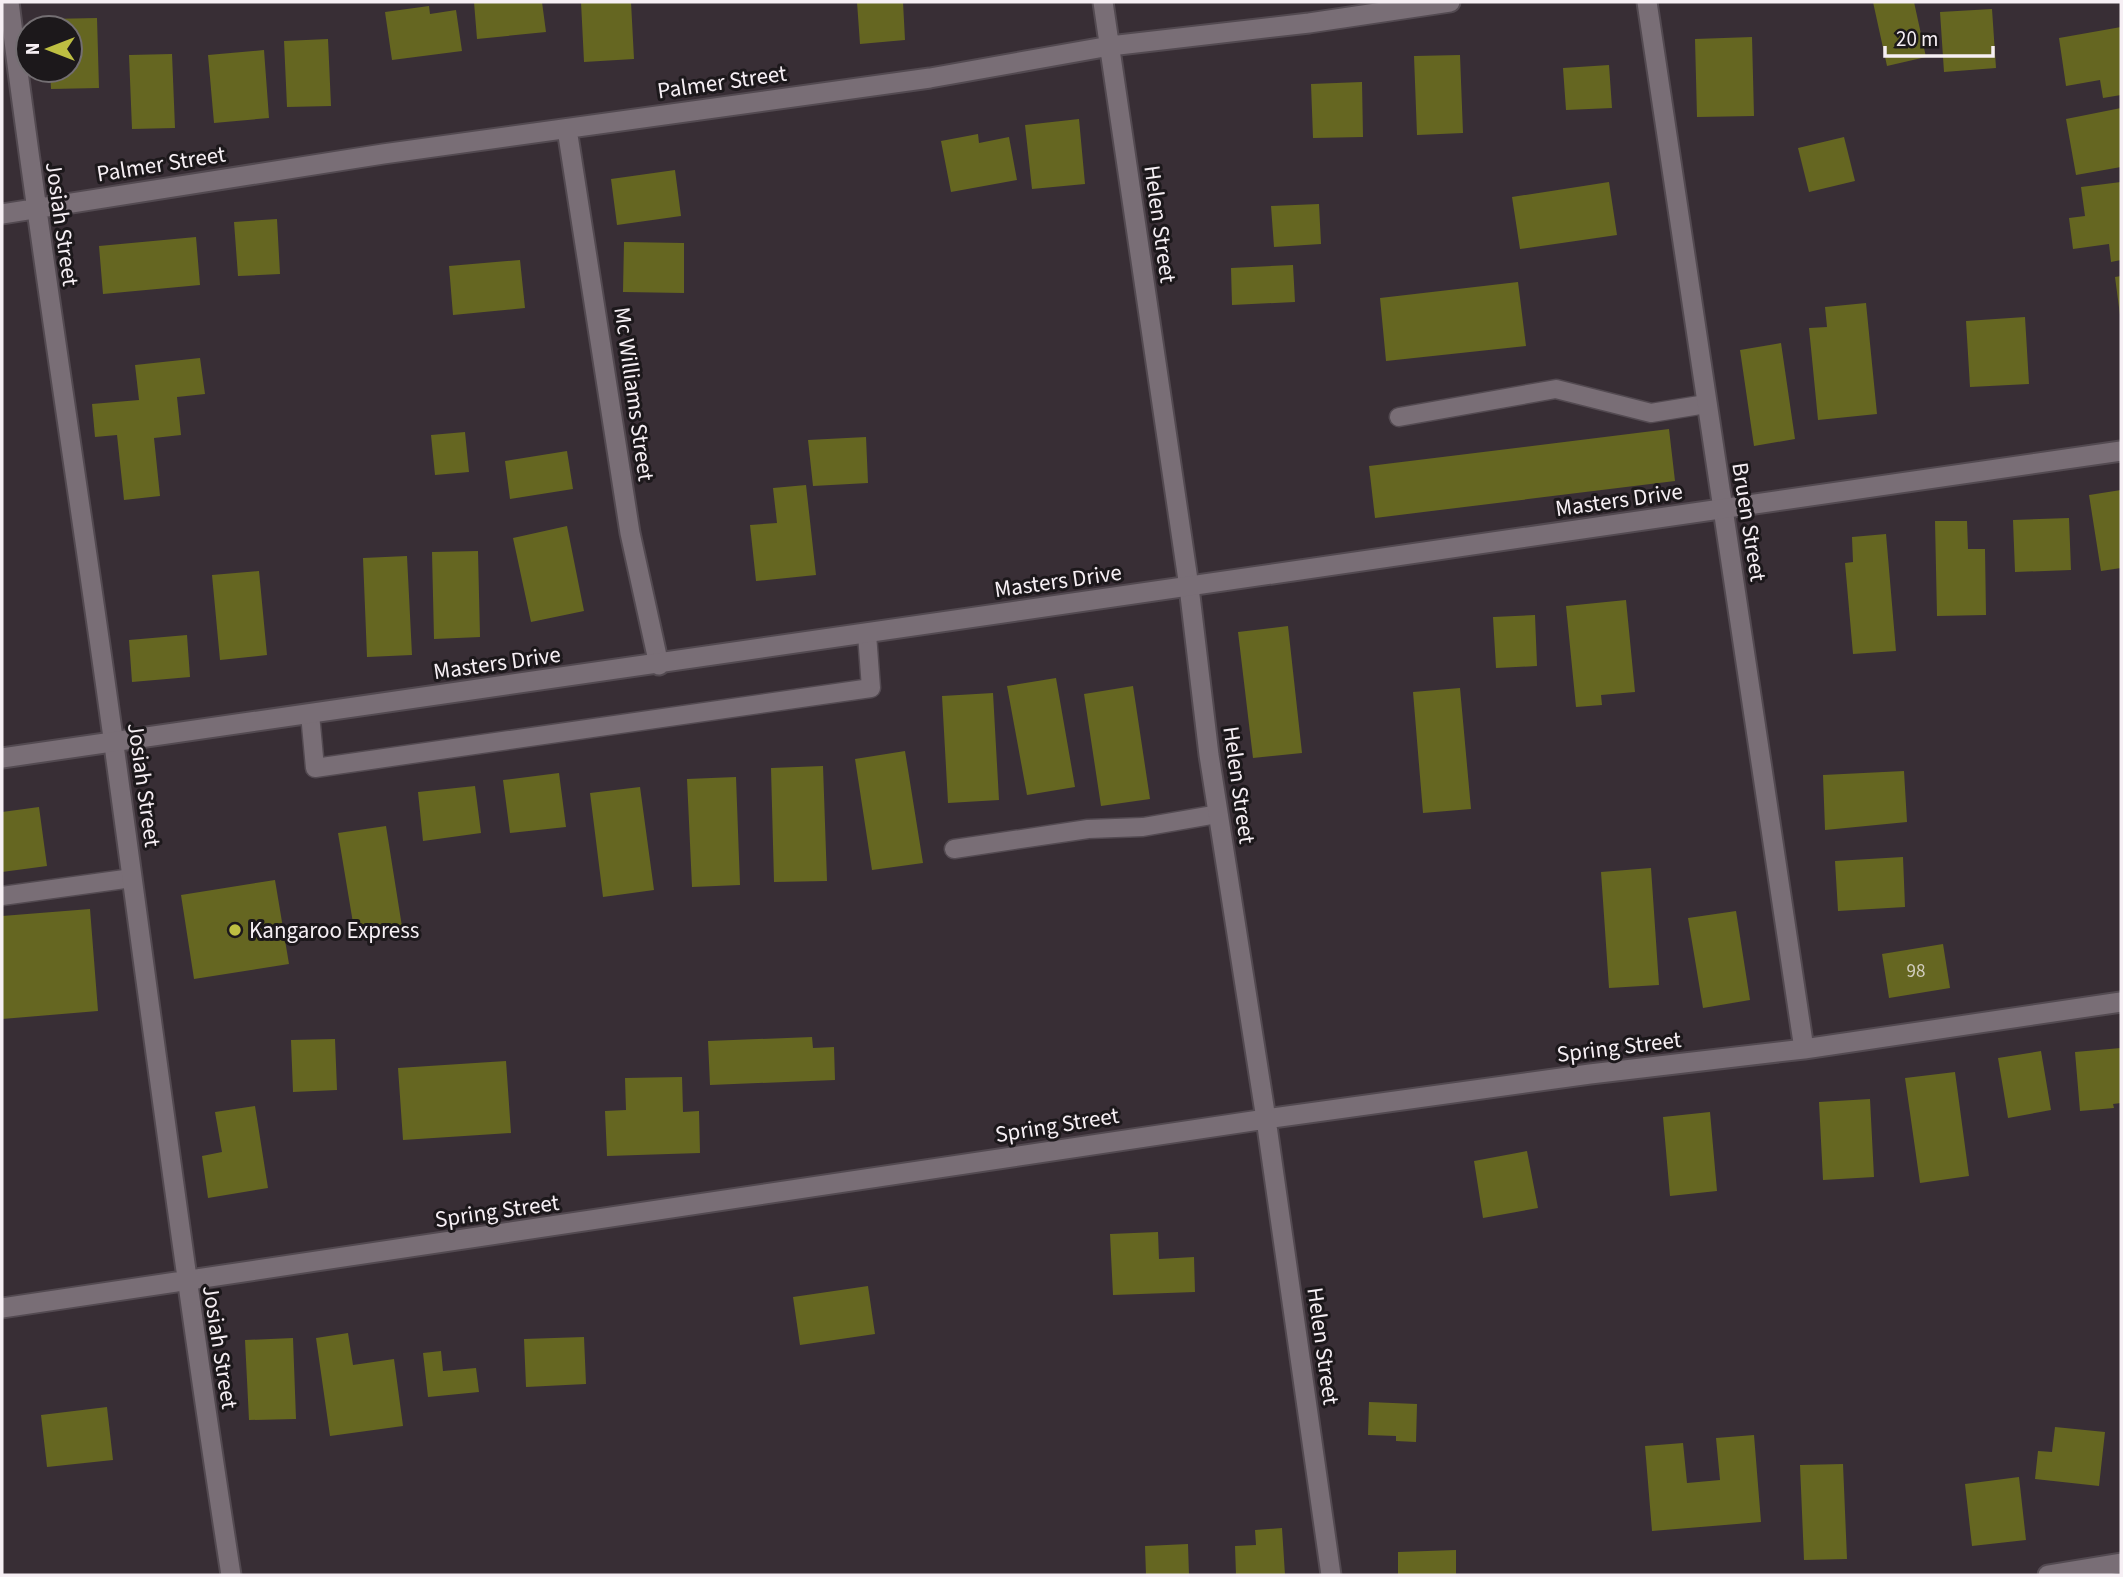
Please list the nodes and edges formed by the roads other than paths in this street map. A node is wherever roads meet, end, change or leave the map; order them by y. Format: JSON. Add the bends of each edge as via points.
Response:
{"nodes":[{"id":1,"x":9,"y":2,"type":"edge"},
{"id":2,"x":1103,"y":2,"type":"edge"},
{"id":3,"x":1450,"y":2,"type":"edge"},
{"id":4,"x":1647,"y":2,"type":"edge"},
{"id":5,"x":1110,"y":46,"type":"junction"},
{"id":6,"x":567,"y":129,"type":"junction"},
{"id":7,"x":35,"y":209,"type":"junction"},
{"id":8,"x":2,"y":214,"type":"edge"},
{"id":9,"x":1706,"y":404,"type":"junction"},
{"id":10,"x":1399,"y":417,"type":"dead end"},
{"id":11,"x":2121,"y":451,"type":"edge"},
{"id":12,"x":1722,"y":510,"type":"junction"},
{"id":13,"x":1189,"y":587,"type":"junction"},
{"id":14,"x":867,"y":634,"type":"junction"},
{"id":15,"x":659,"y":665,"type":"junction"},
{"id":16,"x":310,"y":714,"type":"junction"},
{"id":17,"x":114,"y":742,"type":"junction"},
{"id":18,"x":2,"y":758,"type":"edge"},
{"id":19,"x":1218,"y":814,"type":"junction"},
{"id":20,"x":954,"y":849,"type":"dead end"},
{"id":21,"x":132,"y":878,"type":"junction"},
{"id":22,"x":2,"y":896,"type":"edge"},
{"id":23,"x":2121,"y":1002,"type":"edge"},
{"id":24,"x":1804,"y":1049,"type":"junction"},
{"id":25,"x":1266,"y":1119,"type":"junction"},
{"id":26,"x":185,"y":1280,"type":"junction"},
{"id":27,"x":2,"y":1308,"type":"edge"},
{"id":28,"x":2121,"y":1563,"type":"edge"},
{"id":29,"x":231,"y":1575,"type":"edge"},
{"id":30,"x":1331,"y":1575,"type":"edge"},
{"id":31,"x":2048,"y":1575,"type":"edge"}],
"edges":[{"from":1,"to":7,"type":"street","name":"Josiah Street"},
{"from":2,"to":5,"type":"street","name":"Helen Street"},
{"from":3,"to":5,"type":"street","name":"Palmer Street"},
{"from":4,"to":9,"type":"street","name":"Bruen Street"},
{"from":5,"to":6,"type":"street","name":"Palmer Street","via":[[930,78]]},
{"from":5,"to":13,"type":"street","name":"Helen Street"},
{"from":6,"to":7,"type":"street","name":"Palmer Street"},
{"from":6,"to":15,"type":"street","name":"Mc Williams Street","via":[[630,533]]},
{"from":7,"to":8,"type":"street","name":"Palmer Street"},
{"from":7,"to":17,"type":"street","name":"Josiah Street"},
{"from":9,"to":10,"type":"lane","via":[[1651,413],[1556,389]]},
{"from":9,"to":12,"type":"street","name":"Bruen Street"},
{"from":11,"to":12,"type":"street","name":"Masters Drive"},
{"from":12,"to":13,"type":"street","name":"Masters Drive"},
{"from":12,"to":24,"type":"street","name":"Bruen Street"},
{"from":13,"to":14,"type":"street","name":"Masters Drive"},
{"from":13,"to":19,"type":"street","name":"Helen Street"},
{"from":14,"to":15,"type":"street","name":"Masters Drive"},
{"from":14,"to":16,"type":"lane","via":[[871,688],[315,768]]},
{"from":15,"to":16,"type":"street","name":"Masters Drive"},
{"from":16,"to":17,"type":"street","name":"Masters Drive"},
{"from":17,"to":18,"type":"street","name":"Masters Drive"},
{"from":17,"to":21,"type":"street","name":"Josiah Street"},
{"from":19,"to":20,"type":"lane"},
{"from":19,"to":25,"type":"street","name":"Helen Street"},
{"from":21,"to":22,"type":"lane"},
{"from":21,"to":26,"type":"street","name":"Josiah Street"},
{"from":23,"to":24,"type":"street","name":"Spring Street"},
{"from":24,"to":25,"type":"street","name":"Spring Street"},
{"from":25,"to":26,"type":"street","name":"Spring Street"},
{"from":25,"to":30,"type":"street","name":"Helen Street"},
{"from":26,"to":27,"type":"street","name":"Spring Street"},
{"from":26,"to":29,"type":"street","name":"Josiah Street"},
{"from":28,"to":31,"type":"street"}]}
